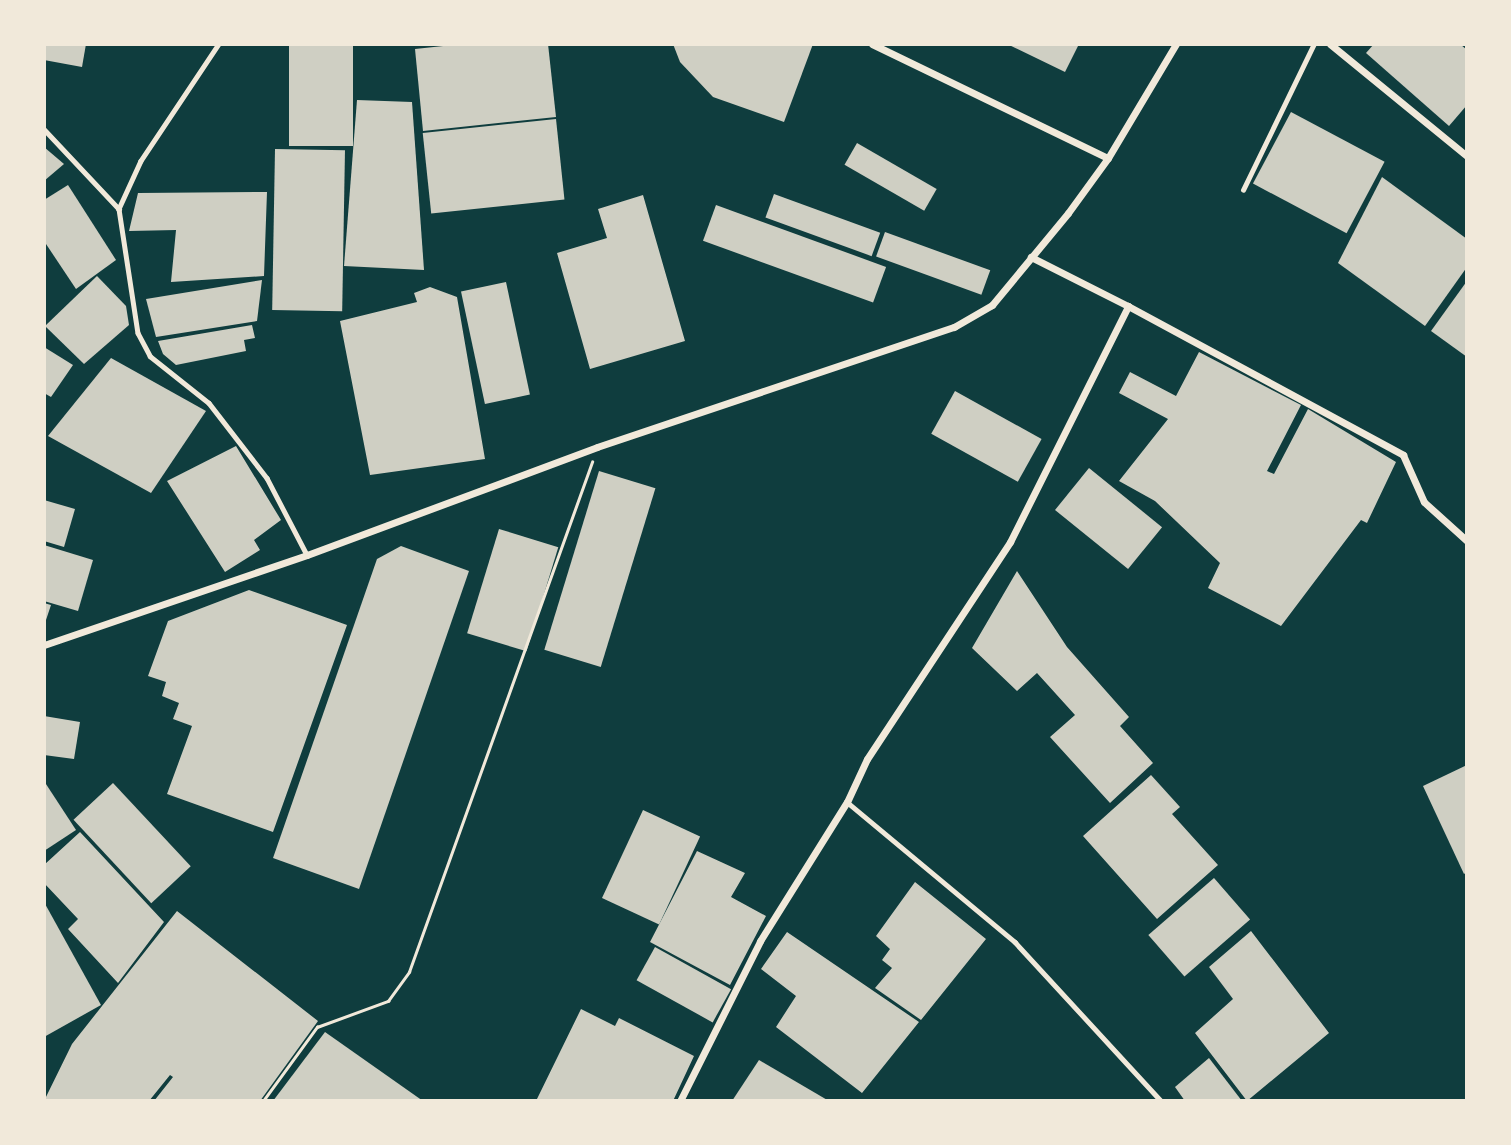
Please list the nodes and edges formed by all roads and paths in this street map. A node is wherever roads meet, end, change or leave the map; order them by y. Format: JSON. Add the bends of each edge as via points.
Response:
{"nodes":[{"id":1,"x":219,"y":44,"type":"edge"},
{"id":2,"x":872,"y":44,"type":"edge"},
{"id":3,"x":1176,"y":44,"type":"edge"},
{"id":4,"x":1314,"y":44,"type":"edge"},
{"id":5,"x":1331,"y":44,"type":"edge"},
{"id":6,"x":44,"y":129,"type":"edge"},
{"id":7,"x":1467,"y":156,"type":"edge"},
{"id":8,"x":1108,"y":158,"type":"junction"},
{"id":9,"x":1243,"y":190,"type":"dead end"},
{"id":10,"x":119,"y":208,"type":"junction"},
{"id":11,"x":1031,"y":257,"type":"junction"},
{"id":12,"x":1128,"y":306,"type":"junction"},
{"id":13,"x":597,"y":447,"type":"junction"},
{"id":14,"x":1467,"y":541,"type":"edge"},
{"id":15,"x":307,"y":555,"type":"junction"},
{"id":16,"x":44,"y":645,"type":"edge"},
{"id":17,"x":847,"y":802,"type":"junction"},
{"id":18,"x":263,"y":1101,"type":"edge"},
{"id":19,"x":680,"y":1101,"type":"edge"},
{"id":20,"x":1161,"y":1101,"type":"edge"}],
"edges":[{"from":1,"to":10,"type":"lane","via":[[141,161]]},
{"from":2,"to":8,"type":"street"},
{"from":3,"to":8,"type":"street"},
{"from":4,"to":9,"type":"lane"},
{"from":5,"to":7,"type":"street"},
{"from":6,"to":10,"type":"lane"},
{"from":8,"to":11,"type":"street"},
{"from":10,"to":15,"type":"lane","via":[[138,333],[150,356],[209,403],[267,478]]},
{"from":11,"to":12,"type":"street"},
{"from":11,"to":13,"type":"street","via":[[992,304],[954,327]]},
{"from":12,"to":14,"type":"street","via":[[1403,455],[1424,502]]},
{"from":12,"to":17,"type":"street","via":[[1010,542],[867,759]]},
{"from":13,"to":15,"type":"street"},
{"from":13,"to":18,"type":"path","via":[[410,972],[388,1001],[317,1027]]},
{"from":15,"to":16,"type":"street"},
{"from":17,"to":19,"type":"street","via":[[760,941]]},
{"from":17,"to":20,"type":"lane","via":[[1015,942]]}]}
